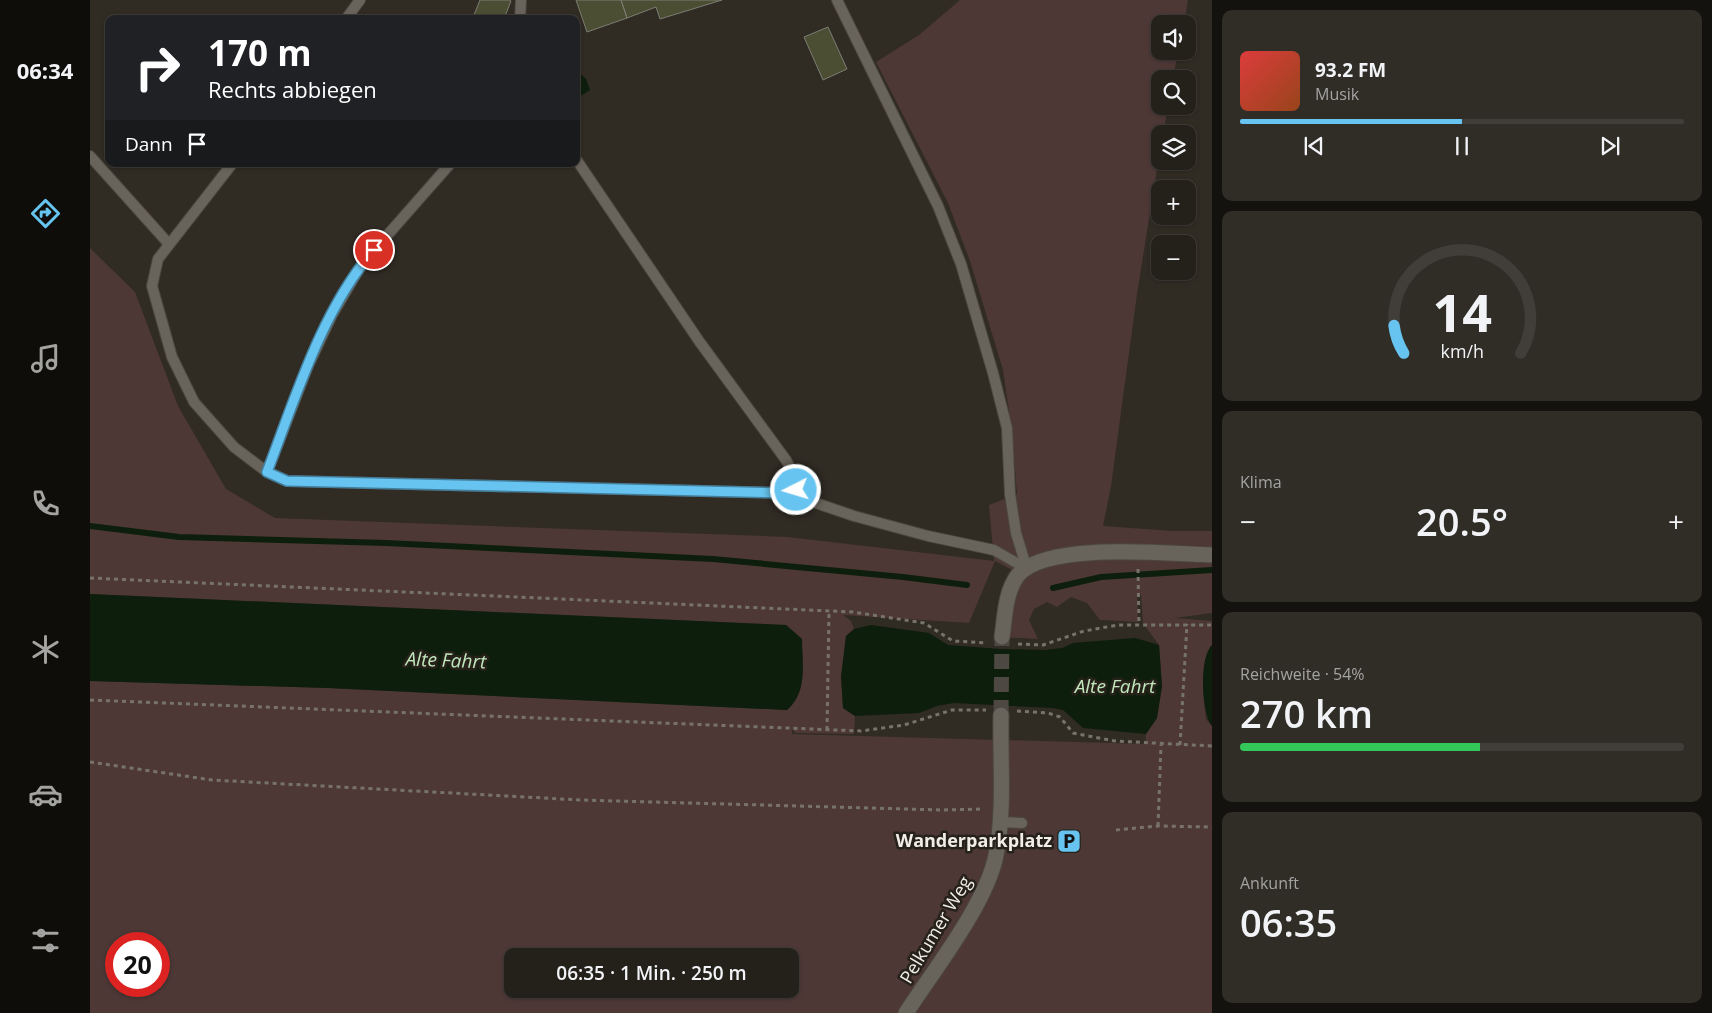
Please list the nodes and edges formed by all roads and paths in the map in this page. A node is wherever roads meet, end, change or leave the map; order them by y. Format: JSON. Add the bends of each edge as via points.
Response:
{"nodes":[{"id":1,"x":360,"y":0,"type":"edge"},
{"id":2,"x":521,"y":0,"type":"edge"},
{"id":3,"x":836,"y":0,"type":"edge"},
{"id":4,"x":349,"y":15,"type":"edge"},
{"id":5,"x":520,"y":15,"type":"edge"},
{"id":6,"x":90,"y":156,"type":"edge"},
{"id":7,"x":580,"y":165,"type":"edge"},
{"id":8,"x":230,"y":167,"type":"edge"},
{"id":9,"x":447,"y":167,"type":"edge"},
{"id":10,"x":168,"y":243,"type":"junction"},
{"id":11,"x":267,"y":472,"type":"junction"},
{"id":12,"x":796,"y":490,"type":"junction"},
{"id":13,"x":1212,"y":555,"type":"edge"},
{"id":14,"x":1026,"y":569,"type":"junction"},
{"id":15,"x":1138,"y":569,"type":"dead end"},
{"id":16,"x":90,"y":578,"type":"edge"},
{"id":17,"x":829,"y":610,"type":"junction"},
{"id":18,"x":1187,"y":624,"type":"junction"},
{"id":19,"x":1139,"y":625,"type":"junction"},
{"id":20,"x":1212,"y":625,"type":"edge"},
{"id":21,"x":1002,"y":638,"type":"tunnel mouth"},
{"id":22,"x":953,"y":641,"type":"dead end"},
{"id":23,"x":1043,"y":645,"type":"dead end"},
{"id":24,"x":90,"y":700,"type":"edge"},
{"id":25,"x":1001,"y":712,"type":"junction"},
{"id":26,"x":827,"y":730,"type":"junction"},
{"id":27,"x":1161,"y":745,"type":"junction"},
{"id":28,"x":1180,"y":745,"type":"junction"},
{"id":29,"x":1212,"y":746,"type":"edge"},
{"id":30,"x":90,"y":762,"type":"edge"},
{"id":31,"x":1000,"y":815,"type":"junction"},
{"id":32,"x":1022,"y":823,"type":"dead end"},
{"id":33,"x":1158,"y":826,"type":"junction"},
{"id":34,"x":1212,"y":827,"type":"edge"},
{"id":35,"x":1116,"y":830,"type":"dead end"},
{"id":36,"x":906,"y":1013,"type":"edge"}],
"edges":[{"from":1,"to":4,"type":"lane"},
{"from":2,"to":5,"type":"lane"},
{"from":3,"to":14,"type":"lane","via":[[938,206],[961,264],[1007,428],[1010,494]]},
{"from":6,"to":10,"type":"lane"},
{"from":7,"to":12,"type":"lane","via":[[699,341],[786,460],[795,477]]},
{"from":8,"to":10,"type":"lane"},
{"from":9,"to":11,"type":"lane","via":[[362,264],[332,315],[308,366]]},
{"from":10,"to":11,"type":"lane","via":[[158,258],[152,286],[172,358],[194,402],[234,447]]},
{"from":11,"to":12,"type":"lane","via":[[296,482],[693,492],[785,493]]},
{"from":12,"to":14,"type":"lane","via":[[810,500],[854,516],[994,550]]},
{"from":13,"to":14,"type":"street","via":[[1100,552],[1041,561]]},
{"from":14,"to":21,"type":"street","via":[[1019,574],[1008,596]]},
{"from":15,"to":19,"type":"path"},
{"from":16,"to":17,"type":"path"},
{"from":17,"to":22,"type":"path","via":[[924,623]]},
{"from":17,"to":26,"type":"path"},
{"from":18,"to":19,"type":"path"},
{"from":18,"to":20,"type":"path"},
{"from":18,"to":28,"type":"path"},
{"from":19,"to":23,"type":"path","via":[[1084,631]]},
{"from":24,"to":26,"type":"path"},
{"from":25,"to":26,"type":"path","via":[[952,710],[904,724],[862,731]]},
{"from":25,"to":27,"type":"path","via":[[1048,713],[1060,717],[1073,733]]},
{"from":25,"to":31,"type":"street","name":"Pelkumer Weg"},
{"from":27,"to":28,"type":"path"},
{"from":27,"to":33,"type":"path"},
{"from":28,"to":29,"type":"path"},
{"from":30,"to":31,"type":"path","via":[[212,780],[580,800],[942,810]]},
{"from":31,"to":32,"type":"lane"},
{"from":31,"to":36,"type":"street","name":"Pelkumer Weg","via":[[996,856],[987,884]]},
{"from":33,"to":34,"type":"path"},
{"from":33,"to":35,"type":"path"}]}
